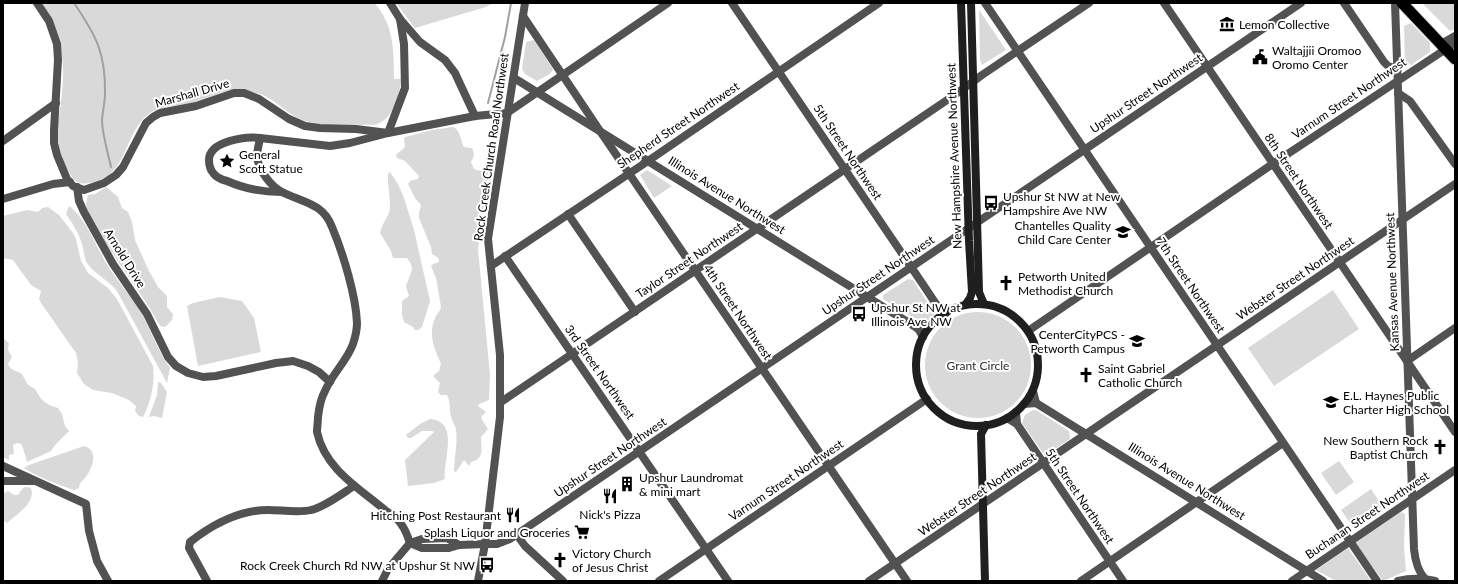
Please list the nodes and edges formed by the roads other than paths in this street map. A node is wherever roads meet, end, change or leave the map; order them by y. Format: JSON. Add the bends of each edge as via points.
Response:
{"nodes":[{"id":1,"x":37,"y":3,"type":"edge"},
{"id":2,"x":390,"y":3,"type":"edge"},
{"id":3,"x":525,"y":3,"type":"edge"},
{"id":4,"x":668,"y":3,"type":"edge"},
{"id":5,"x":732,"y":3,"type":"edge"},
{"id":6,"x":879,"y":3,"type":"edge"},
{"id":7,"x":961,"y":3,"type":"edge"},
{"id":8,"x":971,"y":3,"type":"edge"},
{"id":9,"x":985,"y":3,"type":"edge"},
{"id":10,"x":1089,"y":3,"type":"edge"},
{"id":11,"x":1164,"y":3,"type":"edge"},
{"id":12,"x":1301,"y":3,"type":"edge"},
{"id":13,"x":1344,"y":3,"type":"edge"},
{"id":14,"x":1395,"y":3,"type":"edge"},
{"id":15,"x":1402,"y":3,"type":"edge"},
{"id":16,"x":523,"y":16,"type":"junction"},
{"id":17,"x":400,"y":19,"type":"junction"},
{"id":18,"x":1455,"y":36,"type":"edge"},
{"id":19,"x":1447,"y":45,"type":"edge"},
{"id":20,"x":1018,"y":52,"type":"junction"},
{"id":21,"x":1455,"y":59,"type":"edge"},
{"id":22,"x":1207,"y":66,"type":"junction"},
{"id":23,"x":1398,"y":69,"type":"junction"},
{"id":24,"x":778,"y":71,"type":"junction"},
{"id":25,"x":562,"y":74,"type":"junction"},
{"id":26,"x":514,"y":78,"type":"junction"},
{"id":27,"x":1398,"y":80,"type":"junction"},
{"id":28,"x":973,"y":83,"type":"junction"},
{"id":29,"x":964,"y":89,"type":"junction"},
{"id":30,"x":537,"y":92,"type":"junction"},
{"id":31,"x":1398,"y":93,"type":"junction"},
{"id":32,"x":56,"y":103,"type":"junction"},
{"id":33,"x":507,"y":113,"type":"junction"},
{"id":34,"x":475,"y":116,"type":"junction"},
{"id":35,"x":600,"y":131,"type":"junction"},
{"id":36,"x":388,"y":133,"type":"junction"},
{"id":37,"x":260,"y":138,"type":"junction"},
{"id":38,"x":3,"y":141,"type":"edge"},
{"id":39,"x":1084,"y":150,"type":"junction"},
{"id":40,"x":648,"y":161,"type":"junction"},
{"id":41,"x":1273,"y":164,"type":"junction"},
{"id":42,"x":1455,"y":164,"type":"edge"},
{"id":43,"x":845,"y":169,"type":"junction"},
{"id":44,"x":629,"y":173,"type":"junction"},
{"id":45,"x":1455,"y":184,"type":"edge"},
{"id":46,"x":73,"y":185,"type":"junction"},
{"id":47,"x":281,"y":192,"type":"junction"},
{"id":48,"x":3,"y":199,"type":"edge"},
{"id":49,"x":568,"y":214,"type":"junction"},
{"id":50,"x":1402,"y":219,"type":"junction"},
{"id":51,"x":978,"y":223,"type":"junction"},
{"id":52,"x":758,"y":229,"type":"junction"},
{"id":53,"x":969,"y":229,"type":"junction"},
{"id":54,"x":1150,"y":247,"type":"junction"},
{"id":55,"x":505,"y":256,"type":"junction"},
{"id":56,"x":1340,"y":262,"type":"junction"},
{"id":57,"x":490,"y":266,"type":"junction"},
{"id":58,"x":911,"y":267,"type":"junction"},
{"id":59,"x":695,"y":270,"type":"junction"},
{"id":60,"x":867,"y":297,"type":"junction"},
{"id":61,"x":984,"y":304,"type":"junction"},
{"id":62,"x":965,"y":305,"type":"junction"},
{"id":63,"x":635,"y":312,"type":"junction"},
{"id":64,"x":946,"y":313,"type":"junction"},
{"id":65,"x":1455,"y":328,"type":"edge"},
{"id":66,"x":1028,"y":331,"type":"junction"},
{"id":67,"x":923,"y":337,"type":"junction"},
{"id":68,"x":1217,"y":346,"type":"junction"},
{"id":69,"x":572,"y":354,"type":"junction"},
{"id":70,"x":1407,"y":361,"type":"junction"},
{"id":71,"x":762,"y":368,"type":"junction"},
{"id":72,"x":330,"y":382,"type":"junction"},
{"id":73,"x":1033,"y":391,"type":"junction"},
{"id":74,"x":927,"y":399,"type":"junction"},
{"id":75,"x":501,"y":402,"type":"junction"},
{"id":76,"x":1036,"y":403,"type":"junction"},
{"id":77,"x":1024,"y":404,"type":"junction"},
{"id":78,"x":1016,"y":412,"type":"junction"},
{"id":79,"x":1007,"y":418,"type":"junction"},
{"id":80,"x":1017,"y":424,"type":"junction"},
{"id":81,"x":986,"y":425,"type":"junction"},
{"id":82,"x":973,"y":426,"type":"junction"},
{"id":83,"x":1455,"y":432,"type":"edge"},
{"id":84,"x":981,"y":434,"type":"junction"},
{"id":85,"x":1087,"y":434,"type":"junction"},
{"id":86,"x":1284,"y":444,"type":"junction"},
{"id":87,"x":640,"y":451,"type":"junction"},
{"id":88,"x":1044,"y":463,"type":"junction"},
{"id":89,"x":3,"y":466,"type":"edge"},
{"id":90,"x":829,"y":466,"type":"junction"},
{"id":91,"x":1455,"y":470,"type":"edge"},
{"id":92,"x":3,"y":481,"type":"edge"},
{"id":93,"x":36,"y":481,"type":"junction"},
{"id":94,"x":354,"y":486,"type":"junction"},
{"id":95,"x":1412,"y":499,"type":"junction"},
{"id":96,"x":1197,"y":502,"type":"junction"},
{"id":97,"x":983,"y":505,"type":"junction"},
{"id":98,"x":517,"y":535,"type":"junction"},
{"id":99,"x":1350,"y":541,"type":"junction"},
{"id":100,"x":410,"y":543,"type":"junction"},
{"id":101,"x":485,"y":544,"type":"junction"},
{"id":102,"x":706,"y":550,"type":"junction"},
{"id":103,"x":1415,"y":560,"type":"junction"},
{"id":104,"x":1110,"y":561,"type":"junction"},
{"id":105,"x":895,"y":564,"type":"junction"},
{"id":106,"x":1307,"y":571,"type":"junction"},
{"id":107,"x":1425,"y":579,"type":"junction"},
{"id":108,"x":1401,"y":580,"type":"edge"},
{"id":109,"x":108,"y":581,"type":"edge"},
{"id":110,"x":207,"y":581,"type":"edge"},
{"id":111,"x":382,"y":581,"type":"edge"},
{"id":112,"x":478,"y":581,"type":"edge"},
{"id":113,"x":563,"y":581,"type":"edge"},
{"id":114,"x":659,"y":581,"type":"edge"},
{"id":115,"x":728,"y":581,"type":"edge"},
{"id":116,"x":869,"y":581,"type":"edge"},
{"id":117,"x":907,"y":581,"type":"edge"},
{"id":118,"x":986,"y":581,"type":"edge"},
{"id":119,"x":1081,"y":581,"type":"edge"},
{"id":120,"x":1123,"y":581,"type":"edge"},
{"id":121,"x":1292,"y":581,"type":"edge"},
{"id":122,"x":1324,"y":581,"type":"edge"},
{"id":123,"x":1377,"y":581,"type":"edge"},
{"id":124,"x":1435,"y":581,"type":"edge"}],
"edges":[{"from":1,"to":32,"type":"street","name":"Arnold Drive","via":[[49,21],[57,44]]},
{"from":2,"to":17,"type":"street"},
{"from":3,"to":16,"type":"street","name":"Rock Creek Church Road Northwest"},
{"from":4,"to":25,"type":"street"},
{"from":5,"to":24,"type":"street","name":"5th Street Northwest"},
{"from":6,"to":24,"type":"street","name":"Shepherd Street Northwest"},
{"from":7,"to":29,"type":"main road","name":"New Hampshire Avenue Northwest"},
{"from":8,"to":28,"type":"main road","name":"New Hampshire Avenue Northwest"},
{"from":9,"to":20,"type":"street","name":"7th Street Northwest"},
{"from":10,"to":20,"type":"street","name":"Taylor Street Northwest"},
{"from":11,"to":22,"type":"street","name":"8th Street Northwest"},
{"from":12,"to":22,"type":"street","name":"Upshur Street Northwest"},
{"from":13,"to":23,"type":"street","via":[[1384,62]]},
{"from":14,"to":23,"type":"street","name":"Kansas Avenue Northwest"},
{"from":15,"to":19,"type":"highway"},
{"from":16,"to":25,"type":"street","name":"4th Street Northwest"},
{"from":16,"to":26,"type":"street","name":"Rock Creek Church Road Northwest"},
{"from":17,"to":34,"type":"street","via":[[420,42],[445,60],[455,73]]},
{"from":17,"to":36,"type":"street","via":[[404,44],[405,88]]},
{"from":18,"to":19,"type":"street","name":"Varnum Street Northwest"},
{"from":19,"to":21,"type":"highway"},
{"from":19,"to":27,"type":"street","name":"Varnum Street Northwest"},
{"from":20,"to":28,"type":"street","name":"Taylor Street Northwest"},
{"from":20,"to":39,"type":"street","name":"7th Street Northwest"},
{"from":22,"to":39,"type":"street","name":"Upshur Street Northwest"},
{"from":22,"to":41,"type":"street","name":"8th Street Northwest"},
{"from":23,"to":27,"type":"street","name":"Kansas Avenue Northwest"},
{"from":24,"to":40,"type":"street","name":"Shepherd Street Northwest"},
{"from":24,"to":43,"type":"street","name":"5th Street Northwest"},
{"from":25,"to":30,"type":"street"},
{"from":25,"to":35,"type":"street","name":"4th Street Northwest"},
{"from":26,"to":30,"type":"street","name":"Illinois Avenue Northwest"},
{"from":26,"to":33,"type":"street","name":"Rock Creek Church Road Northwest"},
{"from":27,"to":31,"type":"street","name":"Kansas Avenue Northwest"},
{"from":27,"to":41,"type":"street","name":"Varnum Street Northwest"},
{"from":28,"to":29,"type":"street","name":"Taylor Street Northwest"},
{"from":28,"to":51,"type":"main road","name":"New Hampshire Avenue Northwest"},
{"from":29,"to":43,"type":"street","name":"Taylor Street Northwest"},
{"from":29,"to":53,"type":"main road","name":"New Hampshire Avenue Northwest"},
{"from":30,"to":33,"type":"street"},
{"from":30,"to":35,"type":"street","name":"Illinois Avenue Northwest"},
{"from":31,"to":42,"type":"street","via":[[1410,101]]},
{"from":31,"to":50,"type":"street","name":"Kansas Avenue Northwest"},
{"from":32,"to":38,"type":"street"},
{"from":32,"to":46,"type":"street","name":"Arnold Drive","via":[[54,144],[67,179]]},
{"from":33,"to":34,"type":"street","name":"Marshall Drive"},
{"from":33,"to":57,"type":"street","name":"Rock Creek Church Road Northwest","via":[[489,232]]},
{"from":34,"to":36,"type":"street","name":"Marshall Drive"},
{"from":35,"to":40,"type":"street","name":"Illinois Avenue Northwest"},
{"from":35,"to":44,"type":"street","name":"4th Street Northwest"},
{"from":36,"to":37,"type":"street","via":[[330,146]]},
{"from":36,"to":46,"type":"street","name":"Marshall Drive","via":[[305,126],[289,119],[259,99],[244,93],[234,93],[196,106],[160,113],[146,123],[123,167],[116,175],[104,183],[84,190]]},
{"from":37,"to":47,"type":"street","via":[[257,155],[260,166]]},
{"from":37,"to":47,"type":"street","via":[[244,137],[216,147],[209,157],[210,168],[214,175],[234,184],[254,190]]},
{"from":39,"to":51,"type":"street","name":"Upshur Street Northwest"},
{"from":39,"to":54,"type":"street","name":"7th Street Northwest"},
{"from":40,"to":44,"type":"street","name":"Shepherd Street Northwest"},
{"from":40,"to":52,"type":"street","name":"Illinois Avenue Northwest"},
{"from":41,"to":54,"type":"street","name":"Varnum Street Northwest"},
{"from":41,"to":56,"type":"street","name":"8th Street Northwest"},
{"from":43,"to":52,"type":"street","name":"Taylor Street Northwest"},
{"from":43,"to":58,"type":"street","name":"5th Street Northwest"},
{"from":44,"to":49,"type":"street","name":"Shepherd Street Northwest"},
{"from":44,"to":59,"type":"street","name":"4th Street Northwest"},
{"from":45,"to":50,"type":"street","name":"Webster Street Northwest"},
{"from":46,"to":48,"type":"street","name":"Marshall Drive","via":[[53,184]]},
{"from":46,"to":72,"type":"street","name":"Arnold Drive","via":[[78,201],[113,264],[147,314],[168,357],[176,366],[203,377],[293,361],[319,372]]},
{"from":47,"to":72,"type":"street","via":[[320,209],[332,225],[344,261],[357,325],[353,345]]},
{"from":49,"to":55,"type":"street","name":"Shepherd Street Northwest"},
{"from":49,"to":63,"type":"street"},
{"from":50,"to":56,"type":"street","name":"Webster Street Northwest"},
{"from":50,"to":70,"type":"street","name":"Kansas Avenue Northwest"},
{"from":51,"to":53,"type":"street","name":"Upshur Street Northwest"},
{"from":51,"to":61,"type":"main road","name":"New Hampshire Avenue Northwest","via":[[979,292]]},
{"from":52,"to":59,"type":"street","name":"Taylor Street Northwest"},
{"from":52,"to":60,"type":"street","name":"Illinois Avenue Northwest"},
{"from":53,"to":58,"type":"street","name":"Upshur Street Northwest"},
{"from":53,"to":62,"type":"main road","name":"New Hampshire Avenue Northwest","via":[[972,292]]},
{"from":54,"to":66,"type":"street","name":"Varnum Street Northwest"},
{"from":54,"to":68,"type":"street","name":"7th Street Northwest"},
{"from":55,"to":57,"type":"street","name":"Shepherd Street Northwest"},
{"from":55,"to":69,"type":"street","name":"3rd Street Northwest"},
{"from":56,"to":68,"type":"street","name":"Webster Street Northwest"},
{"from":56,"to":70,"type":"street","name":"8th Street Northwest"},
{"from":57,"to":75,"type":"street","name":"Rock Creek Church Road Northwest","via":[[500,355]]},
{"from":58,"to":60,"type":"street","name":"Upshur Street Northwest"},
{"from":58,"to":64,"type":"street","name":"5th Street Northwest","via":[[936,304]]},
{"from":59,"to":63,"type":"street","name":"Taylor Street Northwest"},
{"from":59,"to":71,"type":"street","name":"4th Street Northwest"},
{"from":60,"to":67,"type":"street","name":"Illinois Avenue Northwest","via":[[914,326]]},
{"from":60,"to":71,"type":"street","name":"Upshur Street Northwest"},
{"from":61,"to":62,"type":"main road"},
{"from":61,"to":66,"type":"main road","via":[[1010,313]]},
{"from":62,"to":64,"type":"main road"},
{"from":63,"to":69,"type":"street","name":"Taylor Street Northwest"},
{"from":64,"to":67,"type":"main road"},
{"from":65,"to":70,"type":"street"},
{"from":66,"to":73,"type":"main road","via":[[1036,347],[1038,361],[1038,375]]},
{"from":67,"to":74,"type":"main road","via":[[916,369]]},
{"from":68,"to":85,"type":"street","name":"Webster Street Northwest"},
{"from":68,"to":86,"type":"street","name":"7th Street Northwest"},
{"from":69,"to":75,"type":"street","name":"Taylor Street Northwest"},
{"from":69,"to":87,"type":"street","name":"3rd Street Northwest"},
{"from":70,"to":83,"type":"street","name":"8th Street Northwest"},
{"from":70,"to":95,"type":"street","name":"Kansas Avenue Northwest"},
{"from":71,"to":87,"type":"street","name":"Upshur Street Northwest"},
{"from":71,"to":90,"type":"street","name":"4th Street Northwest"},
{"from":72,"to":94,"type":"street","via":[[319,410],[317,431],[331,462]]},
{"from":73,"to":76,"type":"street"},
{"from":73,"to":77,"type":"main road"},
{"from":74,"to":82,"type":"main road","via":[[945,417]]},
{"from":74,"to":90,"type":"street","name":"Varnum Street Northwest"},
{"from":75,"to":101,"type":"street","name":"Rock Creek Church Road Northwest"},
{"from":76,"to":77,"type":"street"},
{"from":76,"to":85,"type":"street","name":"Illinois Avenue Northwest"},
{"from":77,"to":78,"type":"main road"},
{"from":78,"to":79,"type":"main road"},
{"from":78,"to":80,"type":"street","name":"5th Street Northwest"},
{"from":79,"to":80,"type":"street","name":"5th Street Northwest"},
{"from":79,"to":81,"type":"main road"},
{"from":80,"to":88,"type":"street","name":"5th Street Northwest"},
{"from":81,"to":82,"type":"main road"},
{"from":81,"to":84,"type":"main road"},
{"from":82,"to":84,"type":"main road"},
{"from":84,"to":97,"type":"main road"},
{"from":85,"to":88,"type":"street","name":"Webster Street Northwest"},
{"from":85,"to":96,"type":"street","name":"Illinois Avenue Northwest"},
{"from":86,"to":96,"type":"street"},
{"from":86,"to":99,"type":"street","name":"7th Street Northwest"},
{"from":87,"to":98,"type":"street","name":"Upshur Street Northwest"},
{"from":87,"to":102,"type":"street","name":"3rd Street Northwest"},
{"from":88,"to":97,"type":"street","name":"Webster Street Northwest"},
{"from":88,"to":104,"type":"street","name":"5th Street Northwest"},
{"from":89,"to":93,"type":"street"},
{"from":90,"to":102,"type":"street","name":"Varnum Street Northwest"},
{"from":90,"to":105,"type":"street","name":"4th Street Northwest"},
{"from":91,"to":95,"type":"street","name":"Buchanan Street Northwest"},
{"from":92,"to":93,"type":"street"},
{"from":93,"to":109,"type":"street","via":[[86,504],[89,531],[97,561]]},
{"from":94,"to":100,"type":"street","via":[[401,523]]},
{"from":94,"to":110,"type":"street","via":[[311,510],[249,511],[231,516],[190,542],[189,548]]},
{"from":95,"to":99,"type":"street","name":"Buchanan Street Northwest"},
{"from":95,"to":103,"type":"street","name":"Kansas Avenue Northwest"},
{"from":96,"to":104,"type":"street"},
{"from":96,"to":106,"type":"street","name":"Illinois Avenue Northwest"},
{"from":97,"to":105,"type":"street","name":"Webster Street Northwest"},
{"from":97,"to":118,"type":"main road"},
{"from":98,"to":101,"type":"street","name":"Upshur Street Northwest","via":[[502,543]]},
{"from":98,"to":113,"type":"street","via":[[525,546]]},
{"from":99,"to":106,"type":"street","name":"Buchanan Street Northwest"},
{"from":99,"to":123,"type":"street","name":"7th Street Northwest"},
{"from":100,"to":101,"type":"street","name":"Upshur Street Northwest","via":[[422,548]]},
{"from":100,"to":111,"type":"street","via":[[388,569]]},
{"from":101,"to":112,"type":"street","name":"Rock Creek Church Road Northwest"},
{"from":102,"to":114,"type":"street","name":"Varnum Street Northwest"},
{"from":102,"to":115,"type":"street","name":"3rd Street Northwest"},
{"from":103,"to":107,"type":"street","name":"Kansas Avenue Northwest"},
{"from":103,"to":108,"type":"street","name":"Kansas Avenue Northwest","via":[[1407,578]]},
{"from":104,"to":119,"type":"street"},
{"from":104,"to":120,"type":"street","name":"5th Street Northwest"},
{"from":105,"to":116,"type":"street","name":"Webster Street Northwest"},
{"from":105,"to":117,"type":"street","name":"4th Street Northwest"},
{"from":106,"to":121,"type":"street","name":"Buchanan Street Northwest"},
{"from":106,"to":122,"type":"street","name":"Illinois Avenue Northwest"},
{"from":107,"to":108,"type":"street"},
{"from":107,"to":124,"type":"street"}]}
